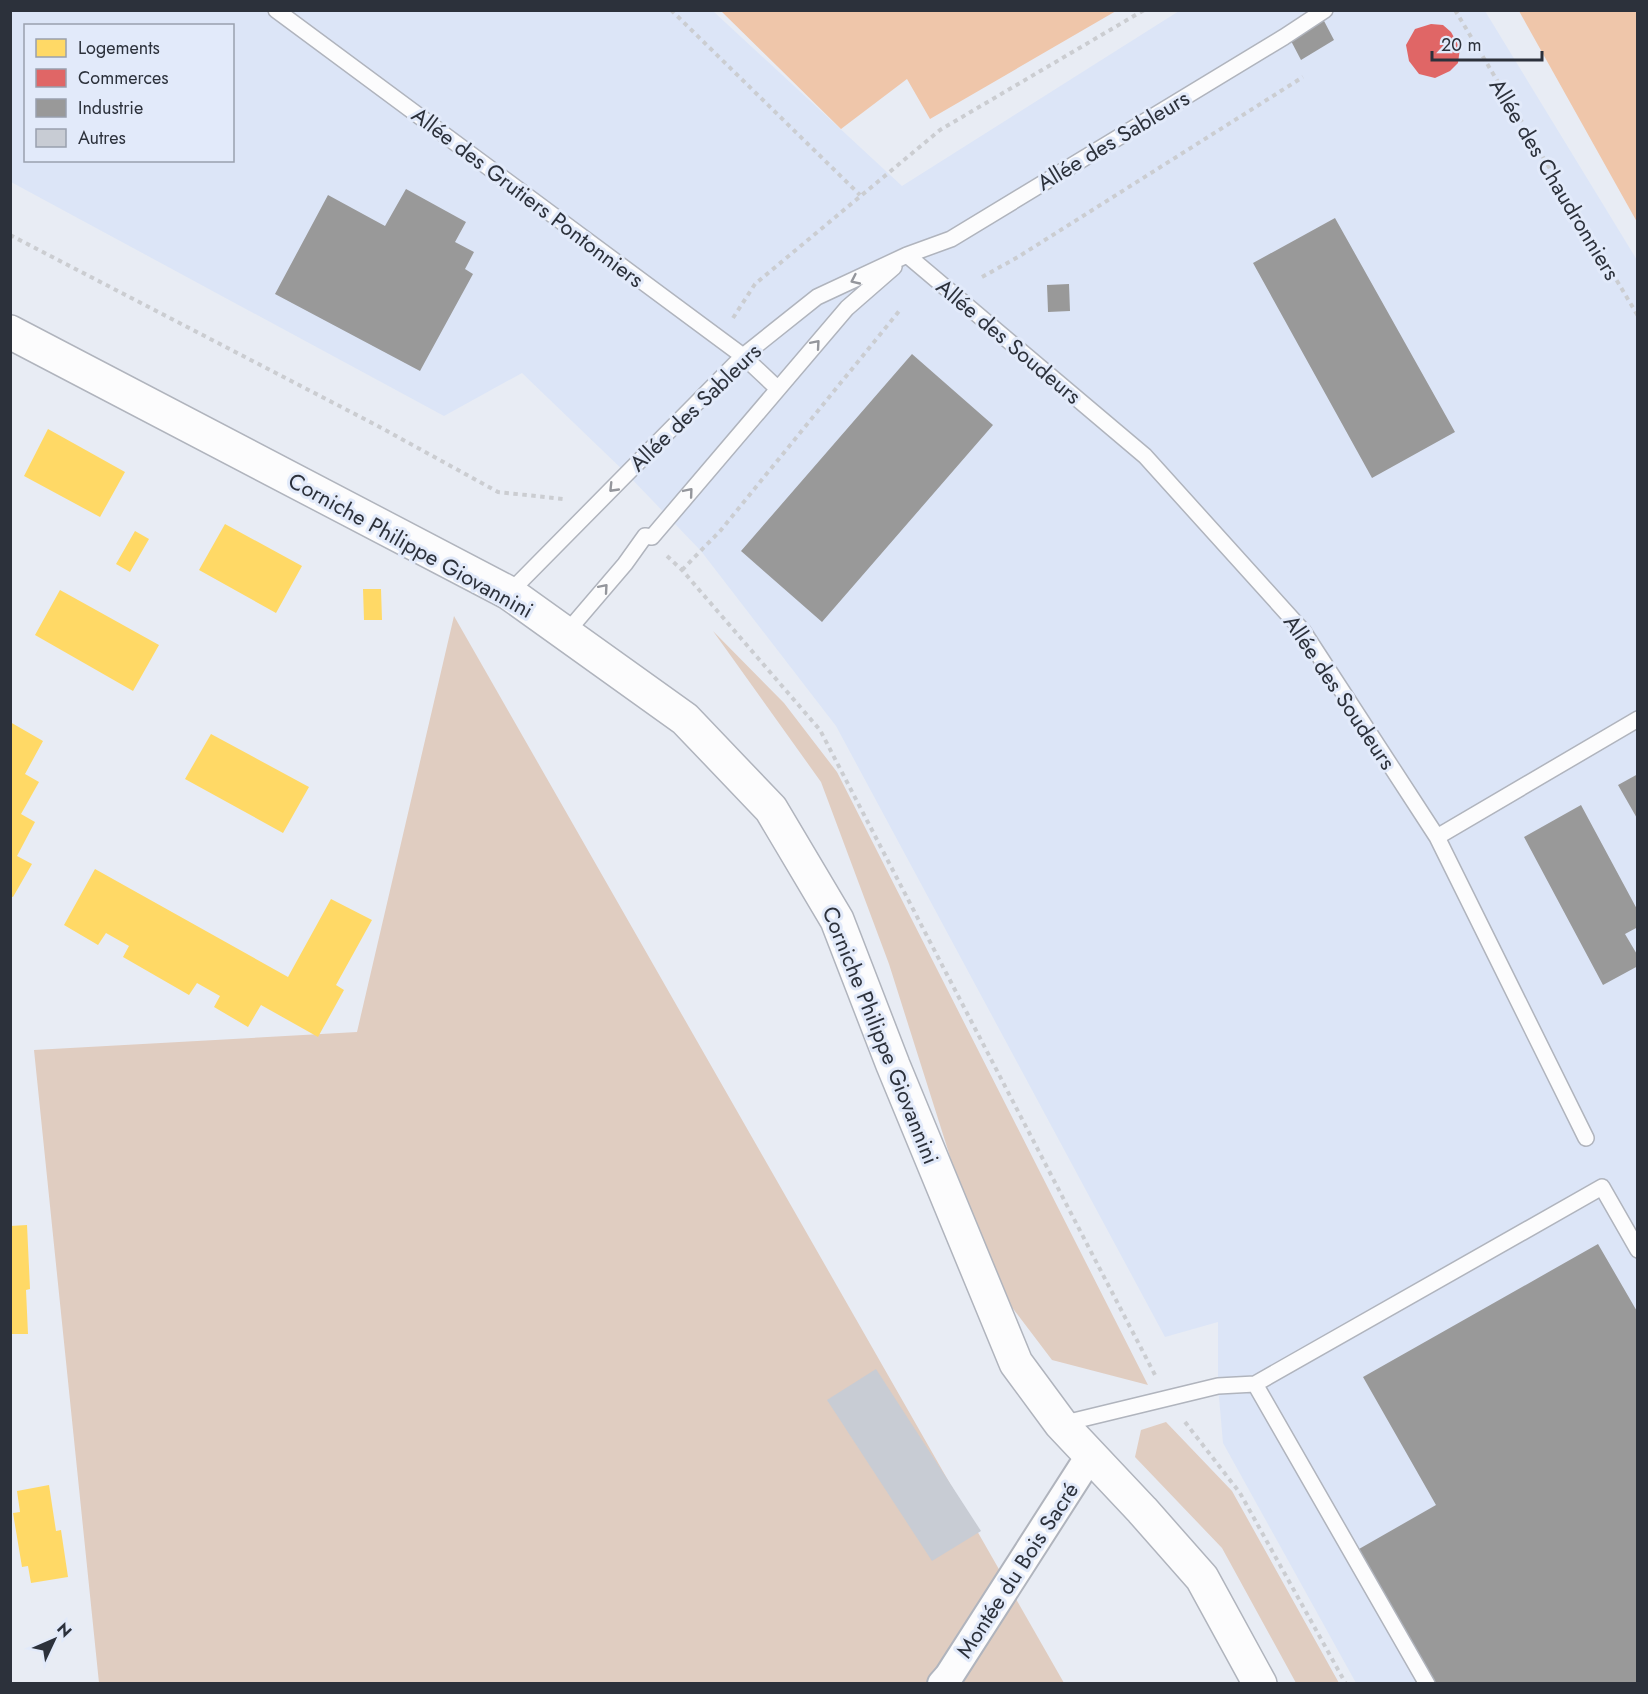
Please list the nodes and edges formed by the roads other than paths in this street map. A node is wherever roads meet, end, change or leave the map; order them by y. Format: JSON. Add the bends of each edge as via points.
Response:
{"nodes":[{"id":1,"x":276,"y":10,"type":"edge"},
{"id":2,"x":1325,"y":10,"type":"edge"},
{"id":3,"x":908,"y":255,"type":"junction"},
{"id":4,"x":10,"y":332,"type":"edge"},
{"id":5,"x":743,"y":357,"type":"junction"},
{"id":6,"x":777,"y":388,"type":"junction"},
{"id":7,"x":509,"y":593,"type":"junction"},
{"id":8,"x":566,"y":633,"type":"junction"},
{"id":9,"x":1638,"y":719,"type":"edge"},
{"id":10,"x":1437,"y":837,"type":"junction"},
{"id":11,"x":1586,"y":1138,"type":"dead end"},
{"id":12,"x":1638,"y":1250,"type":"edge"},
{"id":13,"x":1256,"y":1384,"type":"junction"},
{"id":14,"x":1061,"y":1424,"type":"junction"},
{"id":15,"x":1090,"y":1456,"type":"junction"},
{"id":16,"x":942,"y":1683,"type":"edge"},
{"id":17,"x":1260,"y":1683,"type":"edge"},
{"id":18,"x":1427,"y":1683,"type":"edge"}],
"edges":[{"from":1,"to":5,"type":"lane","name":"Allée des Grutiers Pontonniers"},
{"from":2,"to":3,"type":"lane","name":"Allée des Sableurs","via":[[951,238]]},
{"from":3,"to":5,"type":"lane","name":"Allée des Sableurs","one_way":true,"via":[[817,297]]},
{"from":6,"to":3,"type":"lane","name":"Allée des Sableurs","one_way":true,"via":[[847,308]]},
{"from":3,"to":10,"type":"lane","name":"Allée des Soudeurs","via":[[1145,456],[1303,631]]},
{"from":4,"to":7,"type":"main road","name":"Corniche Philippe Giovannini"},
{"from":5,"to":6,"type":"lane","name":"Allée des Grutiers Pontonniers"},
{"from":5,"to":7,"type":"lane","name":"Allée des Sableurs","one_way":true},
{"from":8,"to":6,"type":"lane","name":"Allée des Sableurs","one_way":true,"via":[[645,536],[652,537]]},
{"from":7,"to":8,"type":"main road","name":"Corniche Philippe Giovannini"},
{"from":8,"to":14,"type":"main road","name":"Corniche Philippe Giovannini","via":[[685,719],[771,808],[837,920],[1016,1363]]},
{"from":9,"to":10,"type":"lane"},
{"from":10,"to":11,"type":"lane","name":"Allée des Soudeurs"},
{"from":12,"to":13,"type":"lane","via":[[1602,1187]]},
{"from":13,"to":14,"type":"lane","via":[[1218,1386]]},
{"from":13,"to":18,"type":"lane"},
{"from":14,"to":15,"type":"main road","name":"Corniche Philippe Giovannini"},
{"from":15,"to":16,"type":"street","name":"Montée du Bois Sacré"},
{"from":15,"to":17,"type":"main road","name":"Corniche Philippe Giovannini","via":[[1202,1578]]}]}
